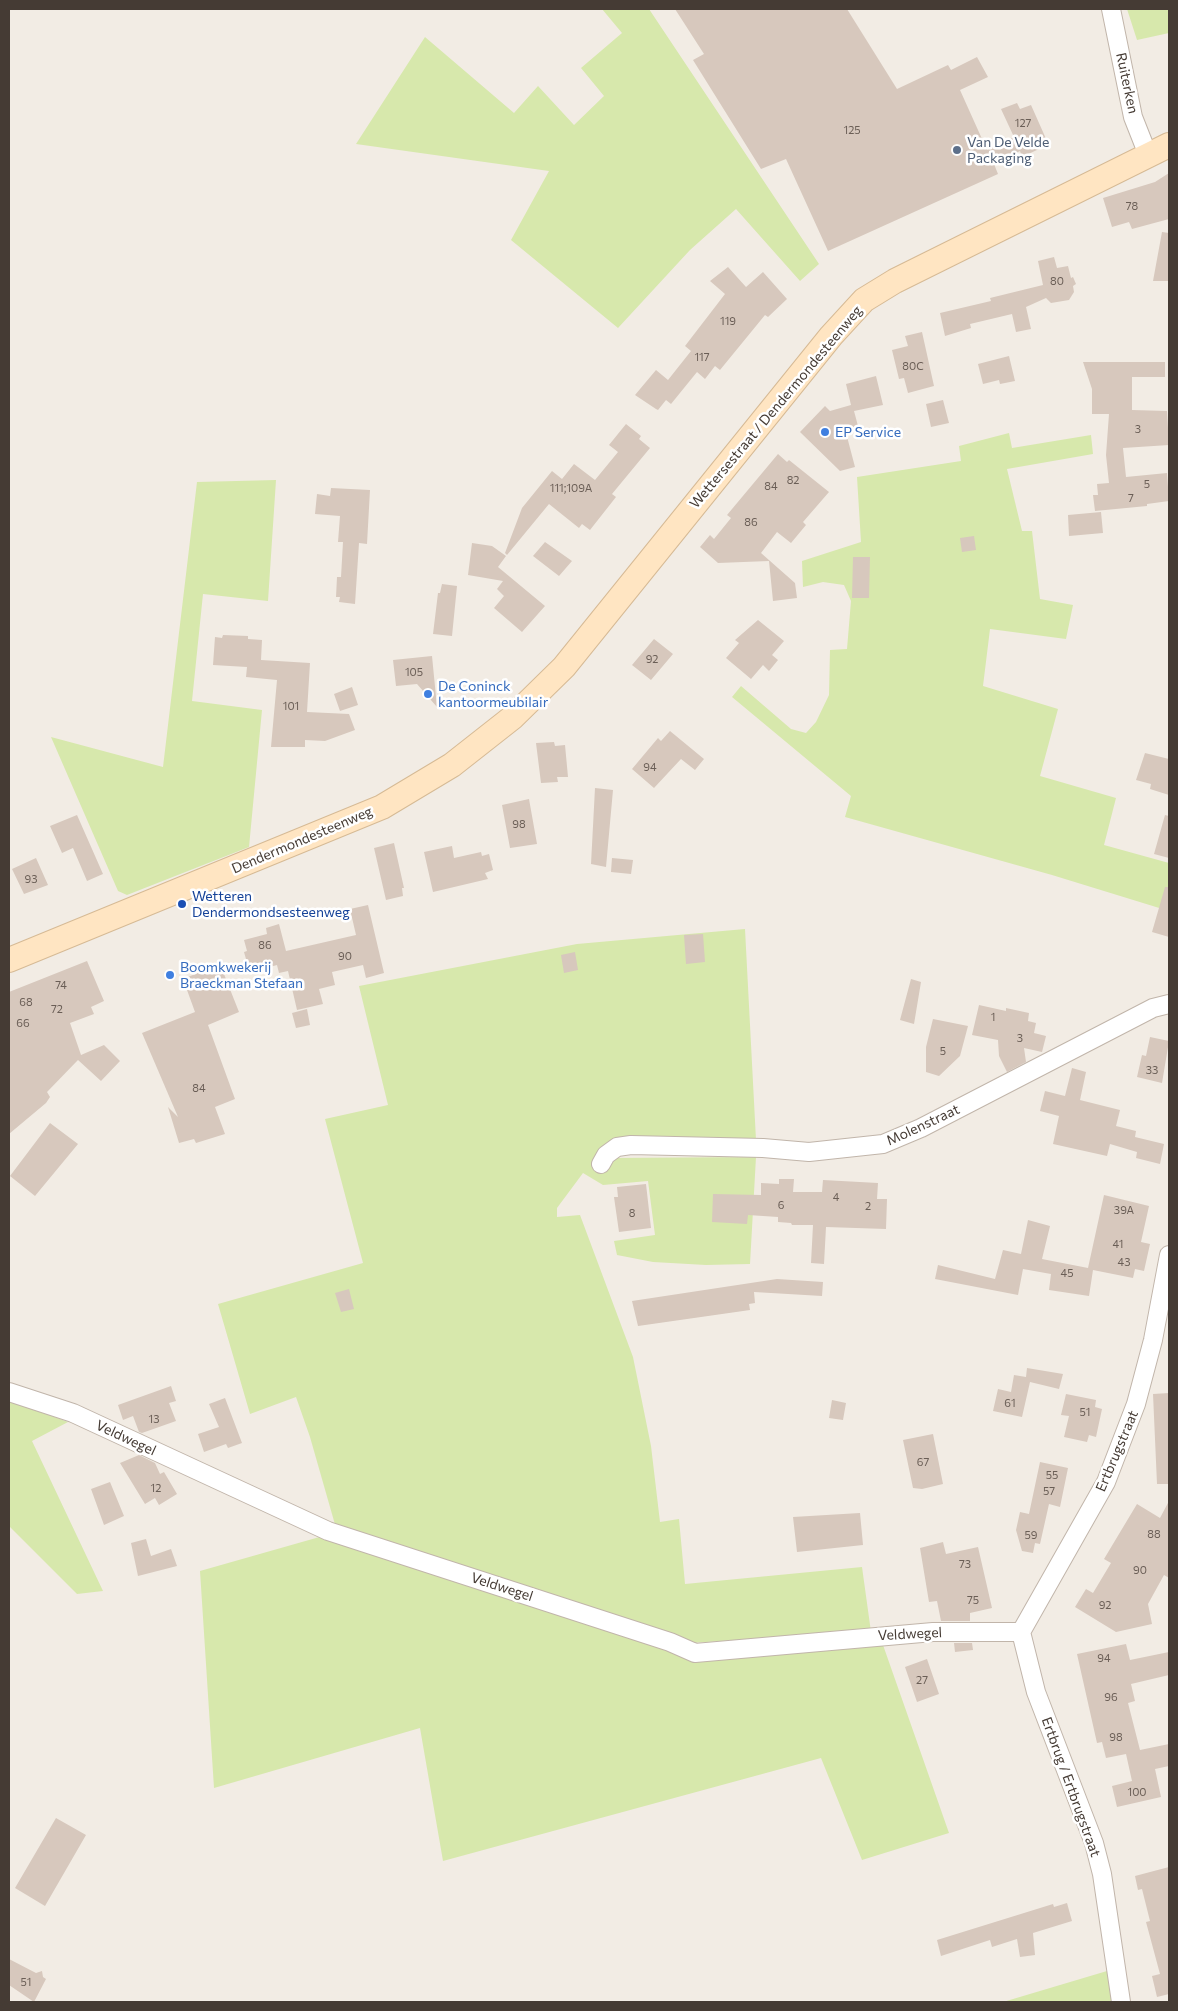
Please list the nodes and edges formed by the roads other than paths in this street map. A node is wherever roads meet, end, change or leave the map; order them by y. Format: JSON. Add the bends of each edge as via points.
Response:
{"nodes":[{"id":1,"x":1111,"y":9,"type":"edge"},
{"id":2,"x":1169,"y":145,"type":"edge"},
{"id":3,"x":1148,"y":155,"type":"junction"},
{"id":4,"x":564,"y":667,"type":"joint"},
{"id":5,"x":9,"y":960,"type":"edge"},
{"id":6,"x":1169,"y":1004,"type":"edge"},
{"id":7,"x":600,"y":1164,"type":"dead end"},
{"id":8,"x":1169,"y":1255,"type":"edge"},
{"id":9,"x":9,"y":1392,"type":"edge"},
{"id":10,"x":1021,"y":1632,"type":"junction"},
{"id":11,"x":1121,"y":2002,"type":"edge"}],
"edges":[{"from":1,"to":3,"type":"street","name":"Ruiterken","via":[[1133,117]]},
{"from":2,"to":3,"type":"main road","name":"Wettersestraat / Dendermondesteenweg"},
{"from":3,"to":4,"type":"main road","name":"Wettersestraat / Dendermondesteenweg","via":[[895,281],[864,300],[831,336]]},
{"from":4,"to":5,"type":"main road","name":"Dendermondesteenweg","via":[[512,717],[452,765],[382,807]]},
{"from":6,"to":7,"type":"street","name":"Molenstraat","via":[[1153,1008],[921,1128],[883,1144],[809,1152],[631,1145],[617,1147]]},
{"from":8,"to":10,"type":"street","name":"Ertbrugstraat","via":[[1153,1340],[1136,1404],[1106,1482]]},
{"from":9,"to":10,"type":"street","name":"Veldwegel","via":[[72,1413],[328,1531],[670,1642],[695,1653],[933,1632]]},
{"from":10,"to":11,"type":"street","name":"Ertbrug / Ertbrugstraat","via":[[1036,1692],[1094,1843],[1102,1874]]}]}
